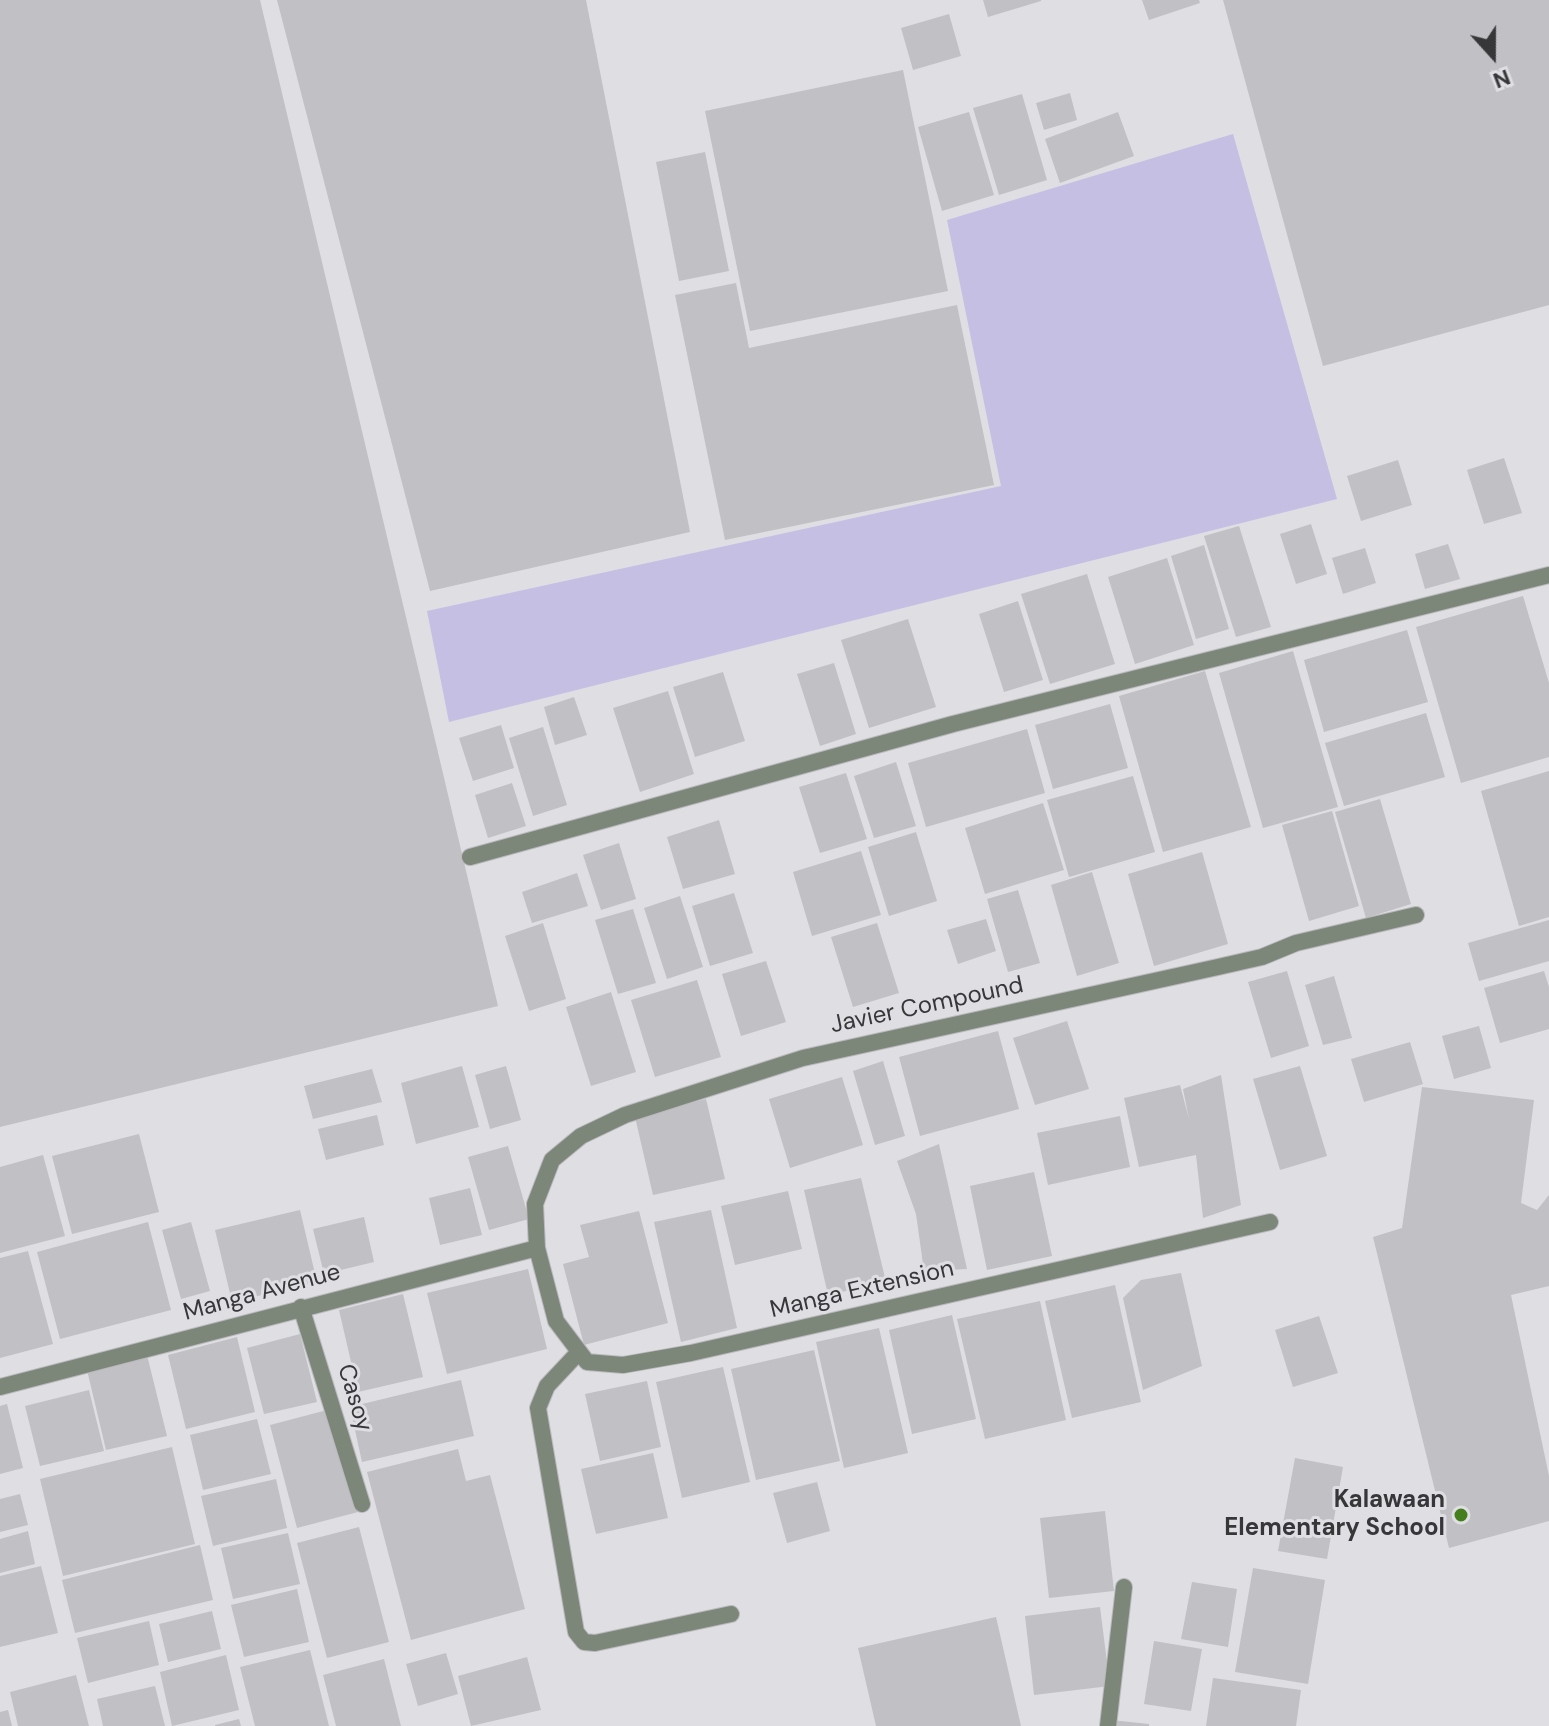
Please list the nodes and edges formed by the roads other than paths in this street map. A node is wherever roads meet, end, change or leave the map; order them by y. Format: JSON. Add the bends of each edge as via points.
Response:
{"nodes":[{"id":1,"x":1549,"y":575,"type":"edge"},
{"id":2,"x":470,"y":857,"type":"dead end"},
{"id":3,"x":1416,"y":915,"type":"dead end"},
{"id":4,"x":1270,"y":1222,"type":"dead end"},
{"id":5,"x":537,"y":1248,"type":"junction"},
{"id":6,"x":301,"y":1307,"type":"junction"},
{"id":7,"x":578,"y":1353,"type":"junction"},
{"id":8,"x":0,"y":1387,"type":"edge"},
{"id":9,"x":362,"y":1504,"type":"dead end"},
{"id":10,"x":1124,"y":1587,"type":"dead end"},
{"id":11,"x":731,"y":1614,"type":"dead end"},
{"id":12,"x":1108,"y":1726,"type":"edge"}],
"edges":[{"from":1,"to":2,"type":"street","via":[[953,724]]},
{"from":3,"to":5,"type":"street","name":"Javier Compound","via":[[1232,964],[803,1058],[625,1115],[581,1136],[552,1160],[535,1204]]},
{"from":4,"to":7,"type":"street","name":"Manga Extension","via":[[691,1353],[623,1365],[587,1362]]},
{"from":5,"to":6,"type":"street","name":"Manga Avenue"},
{"from":5,"to":7,"type":"street","via":[[556,1321]]},
{"from":6,"to":8,"type":"street","name":"Manga Avenue"},
{"from":6,"to":9,"type":"street","name":"Casoy"},
{"from":7,"to":11,"type":"street","via":[[547,1386],[538,1408],[576,1632],[584,1642],[595,1643]]},
{"from":10,"to":12,"type":"street"}]}
